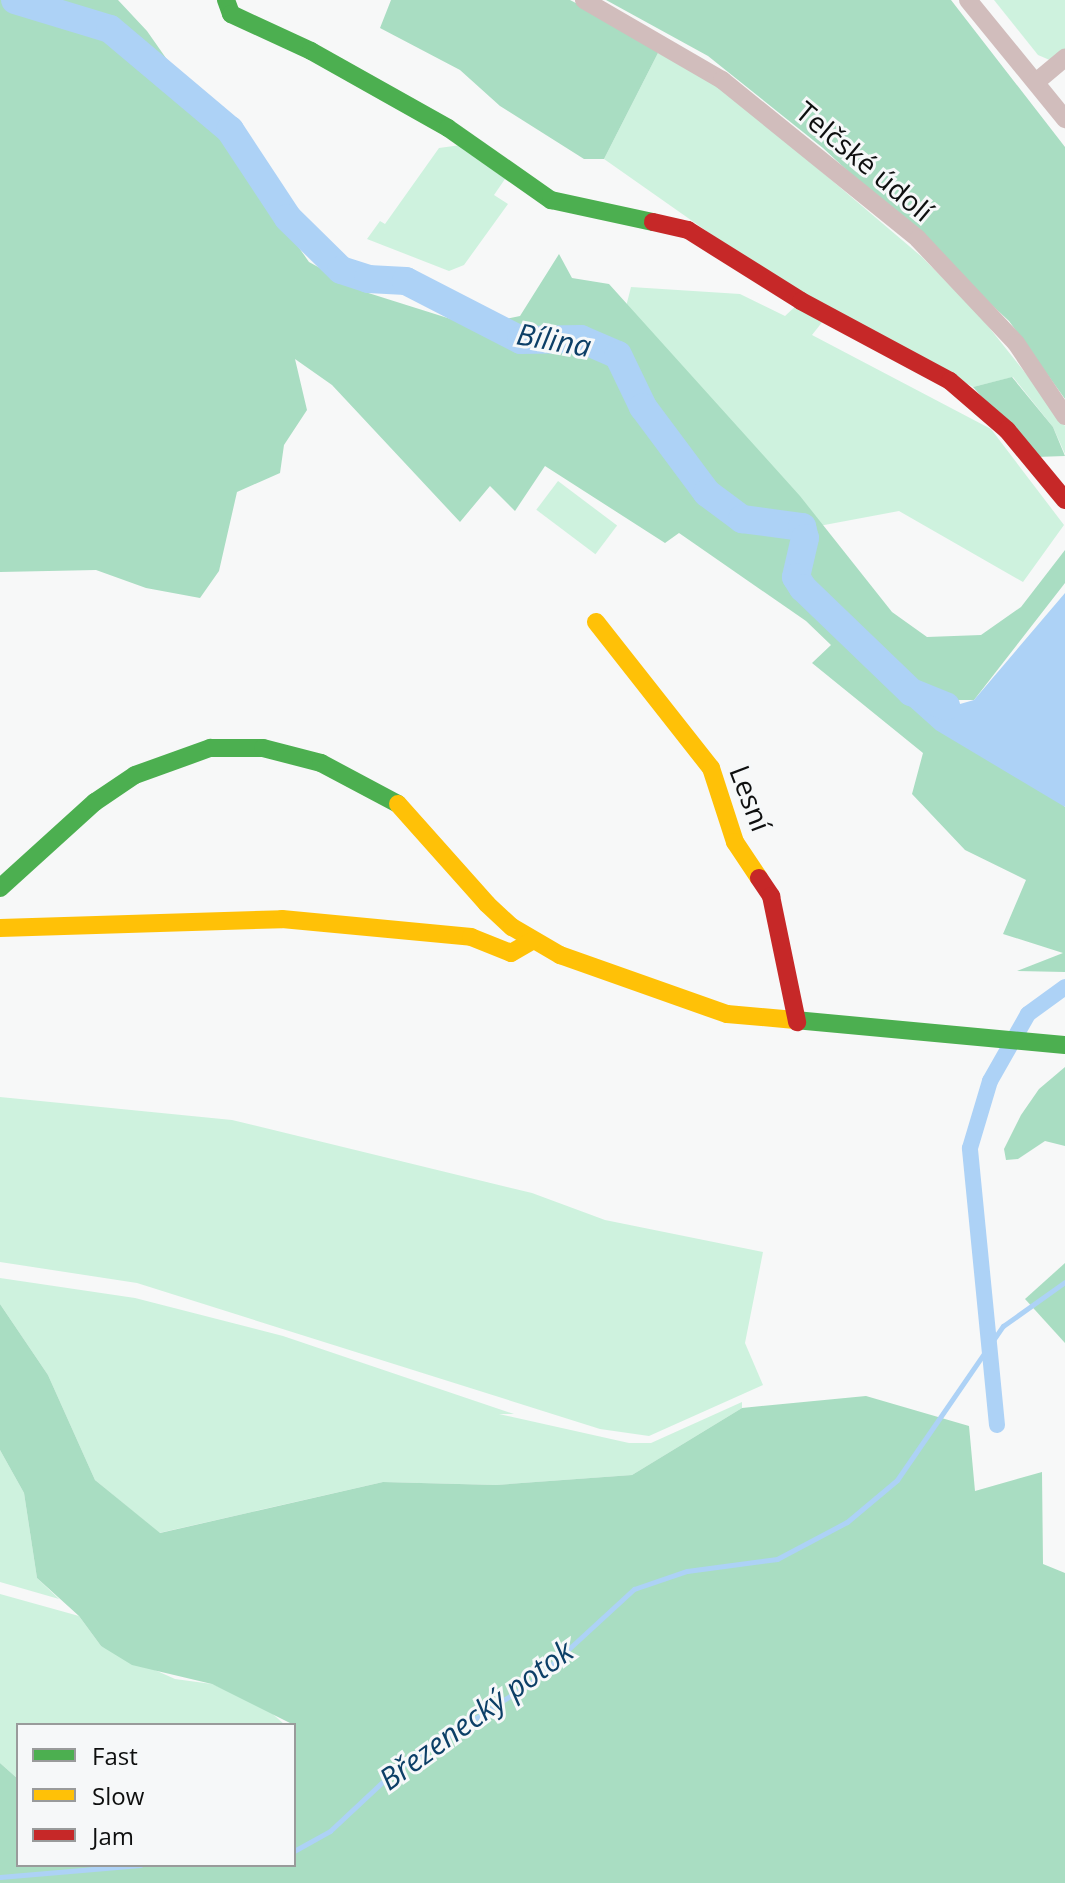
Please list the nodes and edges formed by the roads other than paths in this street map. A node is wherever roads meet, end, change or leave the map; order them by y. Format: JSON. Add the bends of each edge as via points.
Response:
{"nodes":[{"id":1,"x":226,"y":0,"type":"edge"},
{"id":2,"x":584,"y":0,"type":"edge"},
{"id":3,"x":968,"y":0,"type":"edge"},
{"id":4,"x":1065,"y":58,"type":"edge"},
{"id":5,"x":1036,"y":82,"type":"junction"},
{"id":6,"x":1065,"y":119,"type":"edge"},
{"id":7,"x":1065,"y":416,"type":"edge"},
{"id":8,"x":1065,"y":500,"type":"edge"},
{"id":9,"x":596,"y":622,"type":"dead end"},
{"id":10,"x":0,"y":888,"type":"edge"},
{"id":11,"x":0,"y":928,"type":"edge"},
{"id":12,"x":532,"y":941,"type":"junction"},
{"id":13,"x":797,"y":1022,"type":"junction"},
{"id":14,"x":1065,"y":1045,"type":"edge"}],
"edges":[{"from":1,"to":8,"type":"street","via":[[231,14],[311,51],[448,128],[551,200],[688,230],[801,301],[950,381],[1007,430]]},
{"from":2,"to":7,"type":"street","name":"Telčské údolí","via":[[722,80],[918,239],[1016,343]]},
{"from":3,"to":5,"type":"street"},
{"from":4,"to":5,"type":"street"},
{"from":5,"to":6,"type":"street"},
{"from":9,"to":13,"type":"street","name":"Lesní","via":[[711,768],[735,842],[771,896]]},
{"from":10,"to":12,"type":"street","via":[[95,802],[135,775],[210,748],[263,748],[333,767],[393,800],[425,829],[487,904]]},
{"from":11,"to":12,"type":"street","via":[[282,919],[471,937],[511,953]]},
{"from":12,"to":13,"type":"street","via":[[707,1009]]},
{"from":13,"to":14,"type":"street"}]}
